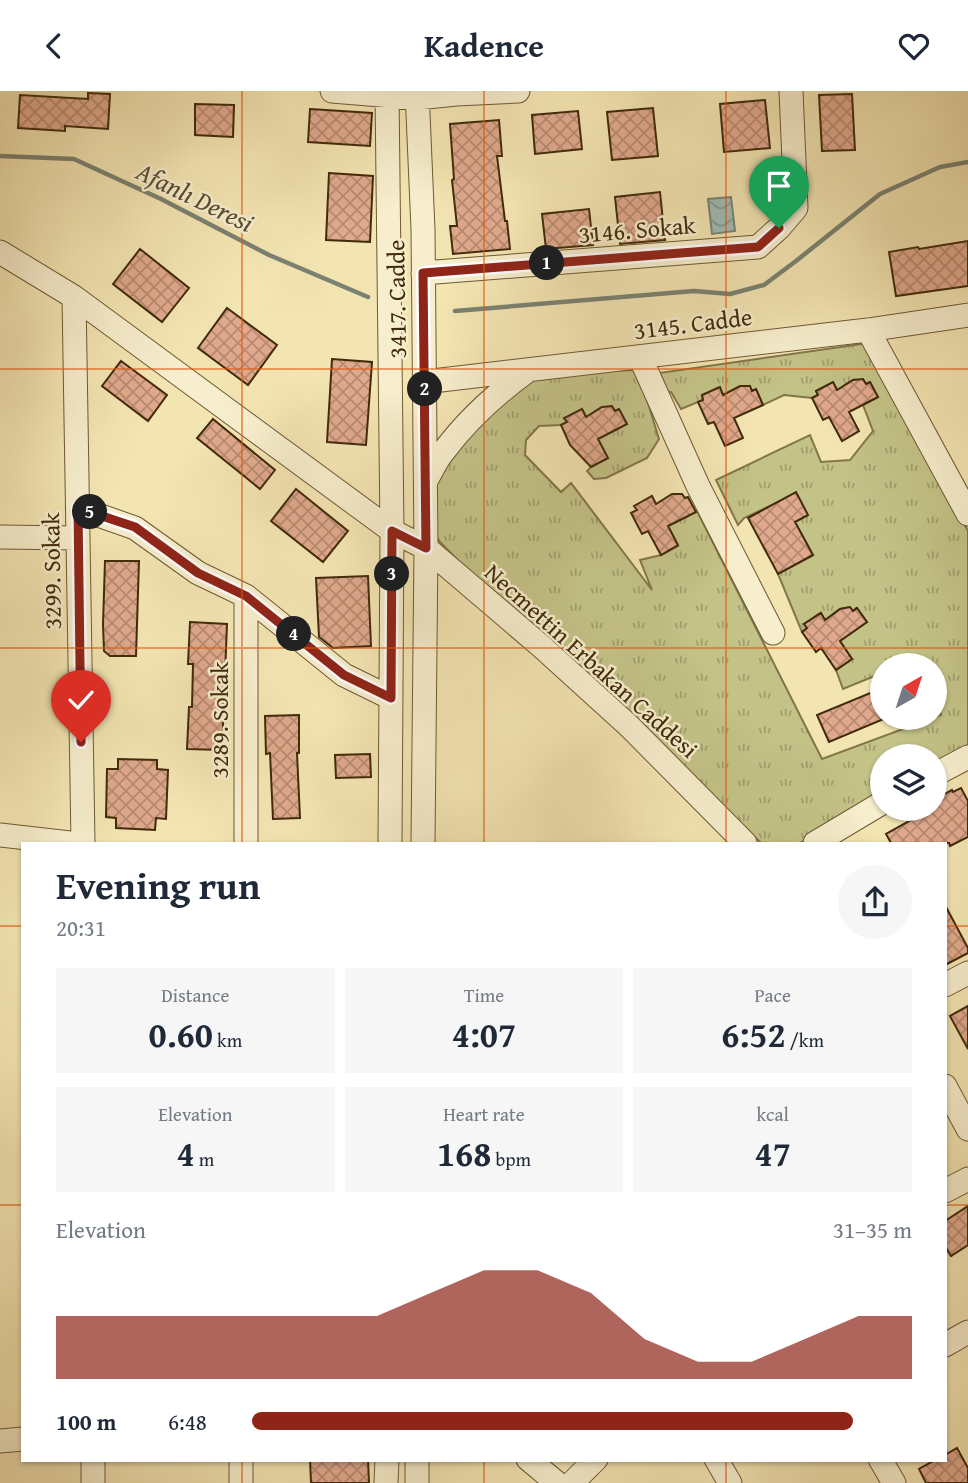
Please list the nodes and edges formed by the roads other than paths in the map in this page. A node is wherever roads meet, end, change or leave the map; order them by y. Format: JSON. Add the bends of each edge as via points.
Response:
{"nodes":[{"id":1,"x":332,"y":91,"type":"edge"},
{"id":2,"x":518,"y":91,"type":"edge"},
{"id":3,"x":791,"y":91,"type":"edge"},
{"id":4,"x":387,"y":93,"type":"edge"},
{"id":5,"x":417,"y":95,"type":"edge"},
{"id":6,"x":0,"y":252,"type":"edge"},
{"id":7,"x":423,"y":273,"type":"junction"},
{"id":8,"x":74,"y":297,"type":"junction"},
{"id":9,"x":968,"y":315,"type":"edge"},
{"id":10,"x":868,"y":330,"type":"junction"},
{"id":11,"x":640,"y":357,"type":"junction"},
{"id":12,"x":528,"y":370,"type":"junction"},
{"id":13,"x":425,"y":382,"type":"junction"},
{"id":14,"x":426,"y":482,"type":"junction"},
{"id":15,"x":78,"y":508,"type":"junction"},
{"id":16,"x":968,"y":514,"type":"edge"},
{"id":17,"x":392,"y":531,"type":"junction"},
{"id":18,"x":0,"y":537,"type":"edge"},
{"id":19,"x":78,"y":538,"type":"junction"},
{"id":20,"x":426,"y":548,"type":"junction"},
{"id":21,"x":246,"y":596,"type":"junction"},
{"id":22,"x":773,"y":633,"type":"dead end"},
{"id":23,"x":391,"y":698,"type":"junction"},
{"id":24,"x":968,"y":757,"type":"edge"},
{"id":25,"x":947,"y":768,"type":"edge"},
{"id":26,"x":870,"y":809,"type":"edge"},
{"id":27,"x":0,"y":835,"type":"edge"},
{"id":28,"x":61,"y":842,"type":"edge"},
{"id":29,"x":83,"y":842,"type":"edge"},
{"id":30,"x":246,"y":842,"type":"edge"},
{"id":31,"x":390,"y":842,"type":"edge"},
{"id":32,"x":423,"y":842,"type":"edge"},
{"id":33,"x":744,"y":842,"type":"edge"},
{"id":34,"x":817,"y":842,"type":"edge"},
{"id":35,"x":968,"y":973,"type":"edge"},
{"id":36,"x":947,"y":984,"type":"edge"},
{"id":37,"x":947,"y":1090,"type":"edge"},
{"id":38,"x":968,"y":1129,"type":"edge"},
{"id":39,"x":968,"y":1179,"type":"edge"},
{"id":40,"x":947,"y":1190,"type":"edge"},
{"id":41,"x":968,"y":1332,"type":"edge"},
{"id":42,"x":947,"y":1344,"type":"edge"},
{"id":43,"x":21,"y":1439,"type":"edge"},
{"id":44,"x":0,"y":1441,"type":"edge"},
{"id":45,"x":93,"y":1462,"type":"edge"},
{"id":46,"x":241,"y":1462,"type":"edge"},
{"id":47,"x":387,"y":1462,"type":"edge"},
{"id":48,"x":417,"y":1462,"type":"edge"},
{"id":49,"x":532,"y":1462,"type":"edge"},
{"id":50,"x":593,"y":1462,"type":"edge"},
{"id":51,"x":718,"y":1462,"type":"edge"},
{"id":52,"x":882,"y":1462,"type":"edge"},
{"id":53,"x":93,"y":1483,"type":"edge"},
{"id":54,"x":241,"y":1483,"type":"edge"},
{"id":55,"x":386,"y":1483,"type":"edge"},
{"id":56,"x":417,"y":1483,"type":"edge"},
{"id":57,"x":557,"y":1483,"type":"edge"},
{"id":58,"x":572,"y":1483,"type":"edge"},
{"id":59,"x":730,"y":1483,"type":"edge"},
{"id":60,"x":894,"y":1483,"type":"edge"}],
"edges":[{"from":1,"to":4,"type":"street"},
{"from":2,"to":5,"type":"street"},
{"from":3,"to":7,"type":"street","name":"3146. Sokak","via":[[796,208],[758,247]]},
{"from":4,"to":5,"type":"street"},
{"from":4,"to":17,"type":"street","name":"3417. Cadde"},
{"from":5,"to":7,"type":"street","name":"3417. Cadde"},
{"from":6,"to":8,"type":"street","name":"Necmettin Erbakan Caddesi"},
{"from":7,"to":13,"type":"street","name":"3417. Cadde"},
{"from":8,"to":15,"type":"street","name":"3299. Sokak"},
{"from":8,"to":17,"type":"street","name":"Necmettin Erbakan Caddesi"},
{"from":9,"to":10,"type":"street","name":"3145. Cadde"},
{"from":10,"to":11,"type":"street","name":"3145. Cadde"},
{"from":10,"to":16,"type":"street"},
{"from":11,"to":12,"type":"street","name":"3145. Cadde"},
{"from":11,"to":22,"type":"street","via":[[698,486]]},
{"from":12,"to":13,"type":"street","name":"3145. Cadde"},
{"from":12,"to":14,"type":"street","via":[[467,423],[442,452]]},
{"from":13,"to":14,"type":"street","name":"3417. Cadde"},
{"from":14,"to":20,"type":"street","name":"3417. Cadde"},
{"from":15,"to":19,"type":"street","name":"3299. Sokak"},
{"from":15,"to":21,"type":"street","via":[[135,527],[198,573]]},
{"from":17,"to":20,"type":"street","name":"Necmettin Erbakan Caddesi"},
{"from":17,"to":23,"type":"street","name":"3417. Cadde"},
{"from":18,"to":19,"type":"street"},
{"from":19,"to":29,"type":"street","name":"3299. Sokak"},
{"from":20,"to":32,"type":"street","name":"3417. Cadde"},
{"from":20,"to":33,"type":"street","name":"Necmettin Erbakan Caddesi","via":[[620,717]]},
{"from":21,"to":23,"type":"street","via":[[344,675]]},
{"from":21,"to":30,"type":"street","name":"3289. Sokak"},
{"from":23,"to":31,"type":"street","name":"3417. Cadde"},
{"from":24,"to":25,"type":"street"},
{"from":26,"to":34,"type":"street"},
{"from":27,"to":28,"type":"street"},
{"from":35,"to":36,"type":"street"},
{"from":37,"to":38,"type":"street"},
{"from":39,"to":40,"type":"street"},
{"from":41,"to":42,"type":"street"},
{"from":43,"to":44,"type":"street"},
{"from":45,"to":53,"type":"street"},
{"from":46,"to":54,"type":"street"},
{"from":47,"to":55,"type":"street"},
{"from":48,"to":56,"type":"street"},
{"from":49,"to":57,"type":"street"},
{"from":50,"to":58,"type":"street"},
{"from":51,"to":59,"type":"street"},
{"from":52,"to":60,"type":"street"}]}
